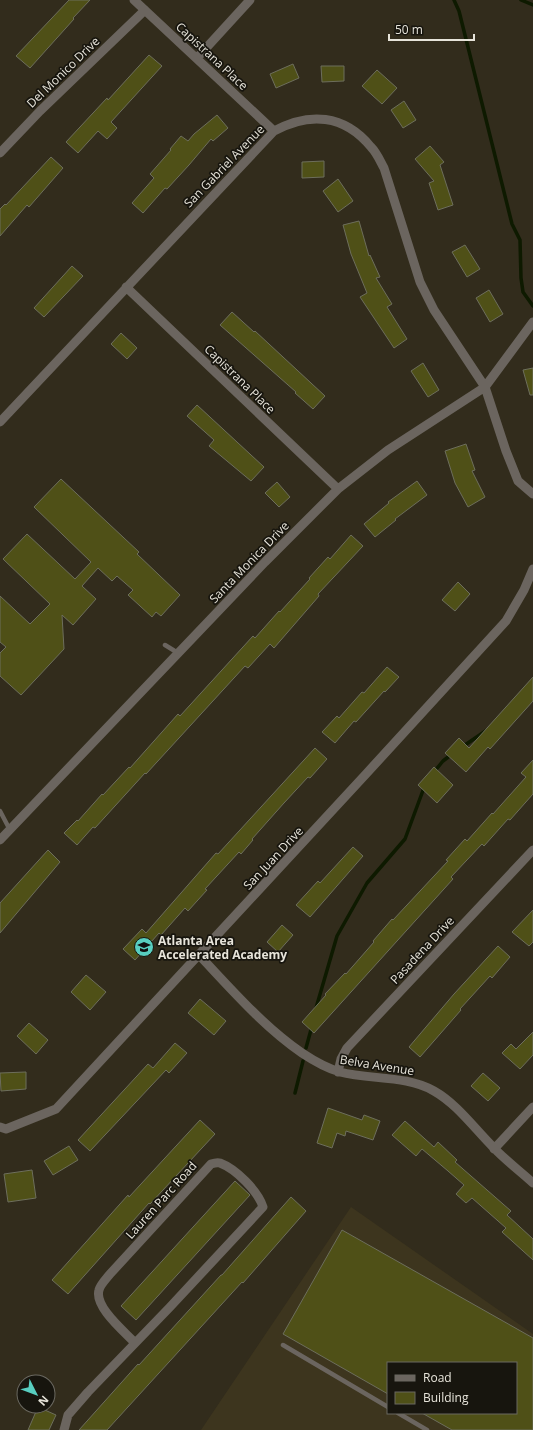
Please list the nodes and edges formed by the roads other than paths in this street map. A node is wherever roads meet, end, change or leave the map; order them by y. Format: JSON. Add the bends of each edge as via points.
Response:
{"nodes":[{"id":1,"x":134,"y":0,"type":"edge"},
{"id":2,"x":250,"y":0,"type":"edge"},
{"id":3,"x":145,"y":10,"type":"junction"},
{"id":4,"x":197,"y":58,"type":"junction"},
{"id":5,"x":274,"y":131,"type":"junction"},
{"id":6,"x":0,"y":153,"type":"edge"},
{"id":7,"x":126,"y":287,"type":"junction"},
{"id":8,"x":533,"y":322,"type":"edge"},
{"id":9,"x":485,"y":387,"type":"junction"},
{"id":10,"x":0,"y":422,"type":"edge"},
{"id":11,"x":338,"y":489,"type":"junction"},
{"id":12,"x":533,"y":494,"type":"edge"},
{"id":13,"x":533,"y":569,"type":"edge"},
{"id":14,"x":164,"y":645,"type":"dead end"},
{"id":15,"x":178,"y":653,"type":"junction"},
{"id":16,"x":0,"y":811,"type":"edge"},
{"id":17,"x":10,"y":830,"type":"junction"},
{"id":18,"x":0,"y":840,"type":"edge"},
{"id":19,"x":533,"y":850,"type":"edge"},
{"id":20,"x":200,"y":955,"type":"junction"},
{"id":21,"x":338,"y":1072,"type":"junction"},
{"id":22,"x":533,"y":1107,"type":"edge"},
{"id":23,"x":0,"y":1127,"type":"edge"},
{"id":24,"x":494,"y":1149,"type":"junction"},
{"id":25,"x":533,"y":1184,"type":"edge"},
{"id":26,"x":135,"y":1343,"type":"junction"},
{"id":27,"x":283,"y":1345,"type":"dead end"},
{"id":28,"x":387,"y":1406,"type":"edge"},
{"id":29,"x":400,"y":1414,"type":"edge"},
{"id":30,"x":64,"y":1430,"type":"edge"},
{"id":31,"x":427,"y":1430,"type":"edge"}],
"edges":[{"from":1,"to":3,"type":"street","name":"Capistrana Place"},
{"from":2,"to":4,"type":"street"},
{"from":3,"to":4,"type":"street","name":"Capistrana Place"},
{"from":3,"to":6,"type":"street","name":"Del Monico Drive"},
{"from":4,"to":5,"type":"street","name":"Capistrana Place"},
{"from":5,"to":7,"type":"street","name":"San Gabriel Avenue"},
{"from":5,"to":9,"type":"street","name":"San Gabriel Avenue","via":[[287,124],[316,118],[342,124],[373,148],[384,168],[420,282],[434,310]]},
{"from":7,"to":10,"type":"street","name":"San Gabriel Avenue"},
{"from":7,"to":11,"type":"street","name":"Capistrana Place"},
{"from":8,"to":9,"type":"street","name":"Santa Monica Drive"},
{"from":9,"to":11,"type":"street","name":"Santa Monica Drive","via":[[388,450]]},
{"from":9,"to":12,"type":"street","name":"San Gabriel Avenue","via":[[518,481]]},
{"from":11,"to":15,"type":"street","name":"Santa Monica Drive"},
{"from":13,"to":20,"type":"street","name":"San Juan Drive","via":[[506,621]]},
{"from":14,"to":15,"type":"lane"},
{"from":15,"to":17,"type":"street","name":"Santa Monica Drive"},
{"from":16,"to":17,"type":"lane"},
{"from":17,"to":18,"type":"street","name":"Santa Monica Drive"},
{"from":19,"to":21,"type":"street","name":"Pasadena Drive","via":[[347,1048]]},
{"from":20,"to":21,"type":"street","name":"Belva Avenue","via":[[255,1015],[286,1042],[316,1063]]},
{"from":20,"to":23,"type":"street","name":"San Juan Drive","via":[[56,1109],[6,1129]]},
{"from":21,"to":24,"type":"street","name":"Belva Avenue","via":[[417,1083],[434,1091],[454,1106]]},
{"from":22,"to":24,"type":"street"},
{"from":24,"to":25,"type":"street","name":"Belva Avenue"},
{"from":26,"to":26,"type":"street","name":"Lauren Parc Road","via":[[106,1312],[99,1299],[99,1290],[110,1274],[211,1164],[219,1162],[253,1189],[263,1207]]},
{"from":26,"to":30,"type":"street","name":"Lauren Parc Road","via":[[68,1416]]},
{"from":27,"to":28,"type":"lane"},
{"from":29,"to":31,"type":"lane"}]}
